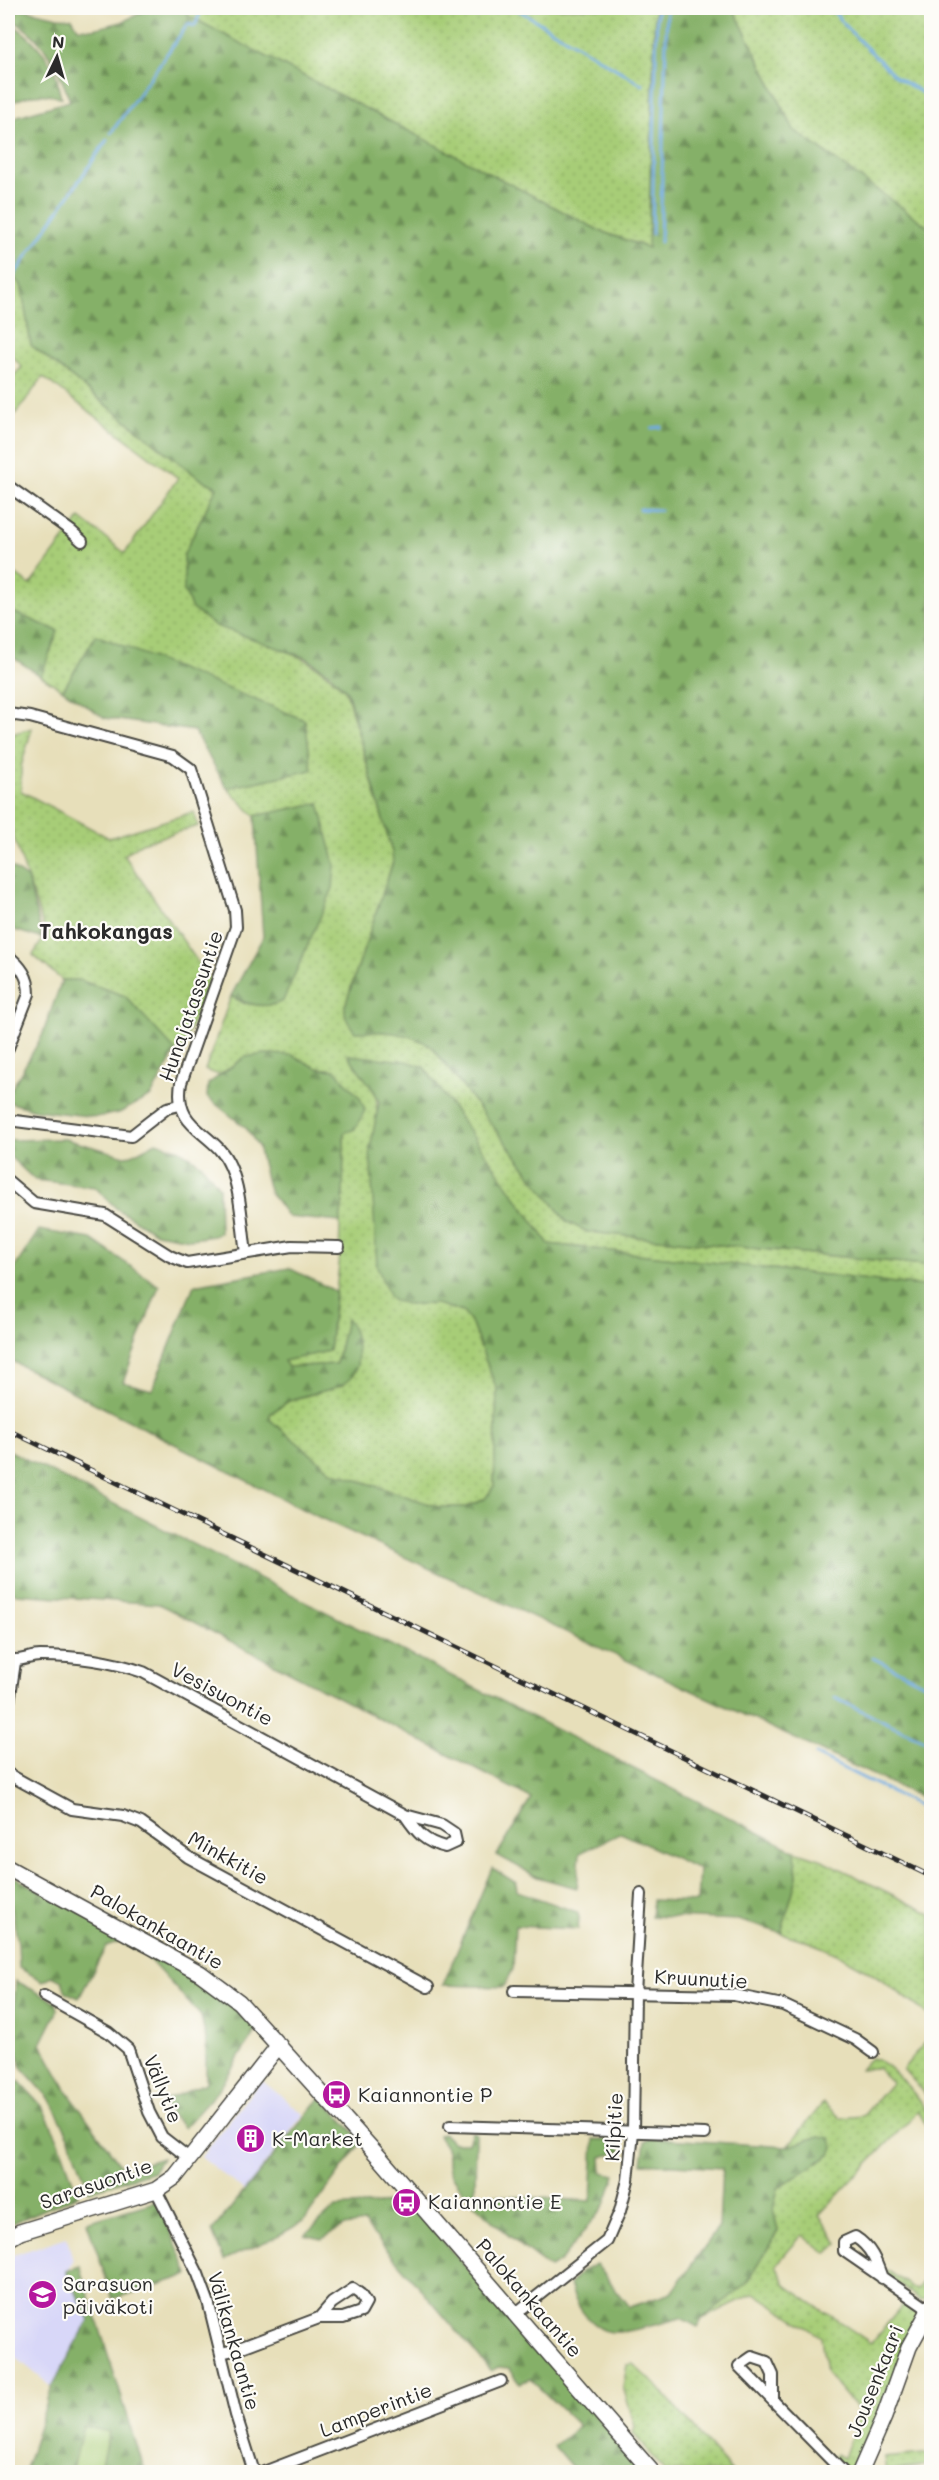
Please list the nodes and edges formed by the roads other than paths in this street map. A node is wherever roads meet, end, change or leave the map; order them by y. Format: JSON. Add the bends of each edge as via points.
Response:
{"nodes":[{"id":1,"x":8,"y":486,"type":"edge"},
{"id":2,"x":82,"y":541,"type":"dead end"},
{"id":3,"x":8,"y":714,"type":"edge"},
{"id":4,"x":8,"y":956,"type":"edge"},
{"id":5,"x":8,"y":1048,"type":"edge"},
{"id":6,"x":180,"y":1105,"type":"junction"},
{"id":7,"x":8,"y":1120,"type":"edge"},
{"id":8,"x":8,"y":1181,"type":"edge"},
{"id":9,"x":339,"y":1247,"type":"dead end"},
{"id":10,"x":246,"y":1253,"type":"junction"},
{"id":11,"x":11,"y":1660,"type":"edge"},
{"id":12,"x":8,"y":1709,"type":"edge"},
{"id":13,"x":8,"y":1774,"type":"edge"},
{"id":14,"x":405,"y":1815,"type":"dead end"},
{"id":15,"x":8,"y":1868,"type":"edge"},
{"id":16,"x":641,"y":1894,"type":"dead end"},
{"id":17,"x":428,"y":1987,"type":"dead end"},
{"id":18,"x":514,"y":1991,"type":"dead end"},
{"id":19,"x":635,"y":1993,"type":"junction"},
{"id":20,"x":44,"y":1995,"type":"dead end"},
{"id":21,"x":279,"y":2045,"type":"junction"},
{"id":22,"x":873,"y":2052,"type":"dead end"},
{"id":23,"x":450,"y":2126,"type":"dead end"},
{"id":24,"x":633,"y":2132,"type":"junction"},
{"id":25,"x":705,"y":2134,"type":"dead end"},
{"id":26,"x":189,"y":2158,"type":"junction"},
{"id":27,"x":156,"y":2190,"type":"junction"},
{"id":28,"x":8,"y":2239,"type":"edge"},
{"id":29,"x":882,"y":2278,"type":"dead end"},
{"id":30,"x":930,"y":2307,"type":"edge"},
{"id":31,"x":515,"y":2314,"type":"junction"},
{"id":32,"x":319,"y":2318,"type":"dead end"},
{"id":33,"x":221,"y":2353,"type":"junction"},
{"id":34,"x":501,"y":2381,"type":"dead end"},
{"id":35,"x":773,"y":2399,"type":"dead end"},
{"id":36,"x":254,"y":2472,"type":"edge"},
{"id":37,"x":264,"y":2472,"type":"edge"},
{"id":38,"x":652,"y":2472,"type":"edge"},
{"id":39,"x":843,"y":2472,"type":"edge"},
{"id":40,"x":860,"y":2472,"type":"edge"}],
"edges":[{"from":1,"to":2,"type":"street"},
{"from":3,"to":6,"type":"street","name":"Hunajatassuntie","via":[[173,756],[191,769],[235,910],[236,927],[181,1083]]},
{"from":4,"to":5,"type":"street","via":[[24,972],[29,994]]},
{"from":6,"to":7,"type":"street","via":[[166,1108],[131,1136]]},
{"from":6,"to":10,"type":"street","name":"Hunajatassuntie","via":[[186,1119],[229,1163]]},
{"from":8,"to":10,"type":"street","via":[[34,1203],[112,1218],[178,1261],[195,1263]]},
{"from":9,"to":10,"type":"street","via":[[292,1246]]},
{"from":11,"to":12,"type":"street"},
{"from":11,"to":14,"type":"street","name":"Vesisuontie","via":[[56,1657],[122,1665],[143,1672]]},
{"from":13,"to":17,"type":"street","name":"Minkkitie","via":[[72,1809],[123,1816],[141,1823],[188,1857]]},
{"from":15,"to":21,"type":"main road","name":"Palokankaantie","via":[[200,1973],[239,2002]]},
{"from":16,"to":19,"type":"street","name":"Kilpitie"},
{"from":18,"to":19,"type":"street","name":"Kruunutie"},
{"from":19,"to":22,"type":"street","name":"Kruunutie","via":[[734,1995],[783,2005],[846,2034]]},
{"from":19,"to":24,"type":"street","name":"Kilpitie"},
{"from":20,"to":26,"type":"street","name":"Vällytie","via":[[108,2032],[128,2049],[149,2112],[162,2136]]},
{"from":21,"to":26,"type":"main road","name":"Sarasuontie"},
{"from":21,"to":31,"type":"main road","name":"Palokankaantie"},
{"from":23,"to":24,"type":"street"},
{"from":24,"to":25,"type":"street"},
{"from":24,"to":31,"type":"street","name":"Kilpitie","via":[[628,2180],[606,2241]]},
{"from":26,"to":27,"type":"main road","name":"Sarasuontie","via":[[175,2177]]},
{"from":27,"to":28,"type":"main road","name":"Sarasuontie"},
{"from":27,"to":33,"type":"street","name":"Välikankaantie","via":[[198,2274]]},
{"from":29,"to":30,"type":"street"},
{"from":30,"to":40,"type":"main road","name":"Jousenkaari","via":[[909,2347]]},
{"from":31,"to":38,"type":"main road","name":"Palokankaantie"},
{"from":32,"to":33,"type":"street"},
{"from":33,"to":36,"type":"street","name":"Välikankaantie"},
{"from":34,"to":37,"type":"street","name":"Lamperintie"},
{"from":35,"to":39,"type":"street"}]}
